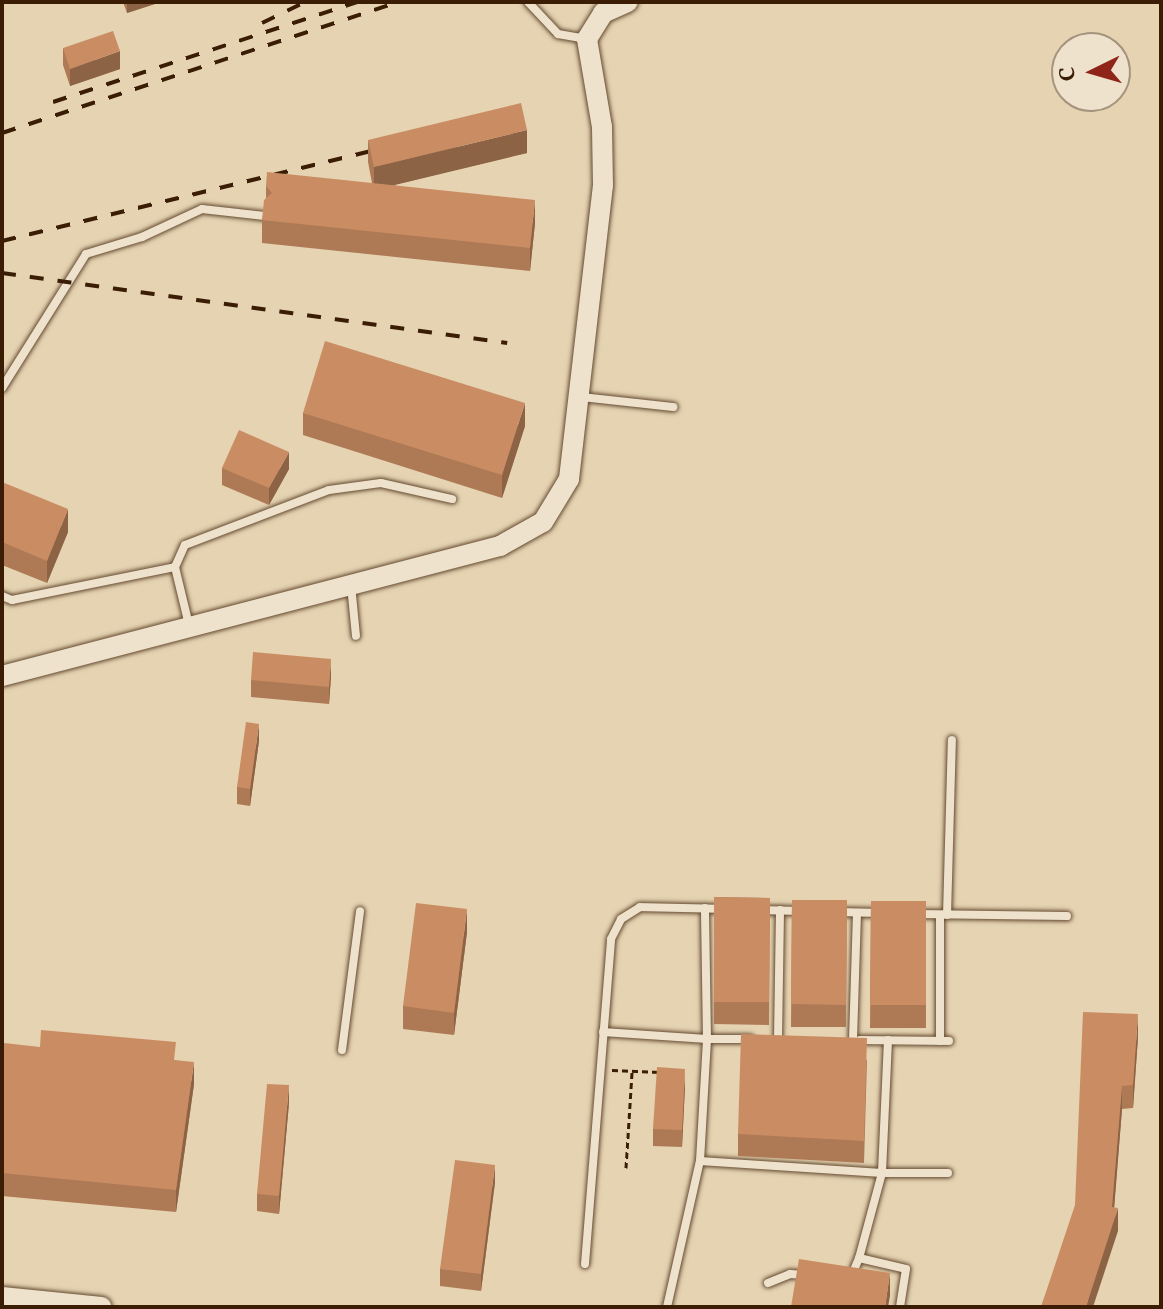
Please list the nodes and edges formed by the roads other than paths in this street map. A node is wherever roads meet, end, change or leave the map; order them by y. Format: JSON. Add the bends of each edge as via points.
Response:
{"nodes":[{"id":1,"x":528,"y":2,"type":"edge"},
{"id":2,"x":628,"y":2,"type":"edge"},
{"id":3,"x":587,"y":39,"type":"junction"},
{"id":4,"x":265,"y":216,"type":"edge"},
{"id":5,"x":2,"y":388,"type":"edge"},
{"id":6,"x":581,"y":397,"type":"junction"},
{"id":7,"x":673,"y":407,"type":"dead end"},
{"id":8,"x":452,"y":499,"type":"dead end"},
{"id":9,"x":175,"y":567,"type":"junction"},
{"id":10,"x":351,"y":583,"type":"junction"},
{"id":11,"x":2,"y":596,"type":"edge"},
{"id":12,"x":189,"y":625,"type":"junction"},
{"id":13,"x":356,"y":636,"type":"dead end"},
{"id":14,"x":2,"y":676,"type":"edge"},
{"id":15,"x":952,"y":740,"type":"dead end"},
{"id":16,"x":705,"y":908,"type":"junction"},
{"id":17,"x":735,"y":909,"type":"edge"},
{"id":18,"x":750,"y":910,"type":"edge"},
{"id":19,"x":780,"y":910,"type":"junction"},
{"id":20,"x":360,"y":911,"type":"dead end"},
{"id":21,"x":811,"y":911,"type":"edge"},
{"id":22,"x":826,"y":912,"type":"edge"},
{"id":23,"x":857,"y":913,"type":"junction"},
{"id":24,"x":898,"y":914,"type":"edge"},
{"id":25,"x":912,"y":914,"type":"edge"},
{"id":26,"x":943,"y":915,"type":"junction"},
{"id":27,"x":1067,"y":916,"type":"dead end"},
{"id":28,"x":603,"y":1032,"type":"junction"},
{"id":29,"x":707,"y":1039,"type":"junction"},
{"id":30,"x":778,"y":1039,"type":"junction"},
{"id":31,"x":793,"y":1040,"type":"edge"},
{"id":32,"x":838,"y":1040,"type":"edge"},
{"id":33,"x":853,"y":1040,"type":"junction"},
{"id":34,"x":888,"y":1040,"type":"junction"},
{"id":35,"x":342,"y":1050,"type":"dead end"},
{"id":36,"x":700,"y":1161,"type":"junction"},
{"id":37,"x":882,"y":1173,"type":"junction"},
{"id":38,"x":948,"y":1173,"type":"dead end"},
{"id":39,"x":859,"y":1258,"type":"junction"},
{"id":40,"x":585,"y":1264,"type":"dead end"},
{"id":41,"x":820,"y":1276,"type":"edge"},
{"id":42,"x":836,"y":1277,"type":"edge"},
{"id":43,"x":768,"y":1283,"type":"dead end"},
{"id":44,"x":2,"y":1297,"type":"edge"},
{"id":45,"x":102,"y":1307,"type":"edge"},
{"id":46,"x":667,"y":1307,"type":"edge"},
{"id":47,"x":900,"y":1307,"type":"edge"}],
"edges":[{"from":1,"to":3,"type":"lane","via":[[558,34]]},
{"from":2,"to":3,"type":"street","via":[[603,13]]},
{"from":3,"to":6,"type":"street","via":[[604,155]]},
{"from":4,"to":5,"type":"lane","via":[[202,209],[142,238],[86,254]]},
{"from":6,"to":7,"type":"lane"},
{"from":6,"to":10,"type":"street","via":[[566,489],[528,535]]},
{"from":8,"to":9,"type":"lane","via":[[381,483],[329,490],[185,545]]},
{"from":9,"to":11,"type":"lane","via":[[12,600]]},
{"from":9,"to":12,"type":"lane"},
{"from":10,"to":12,"type":"street"},
{"from":10,"to":13,"type":"lane"},
{"from":12,"to":14,"type":"street"},
{"from":15,"to":26,"type":"lane"},
{"from":16,"to":17,"type":"lane"},
{"from":16,"to":28,"type":"lane","via":[[640,907],[621,919],[611,939]]},
{"from":16,"to":29,"type":"lane"},
{"from":18,"to":19,"type":"lane"},
{"from":19,"to":21,"type":"lane"},
{"from":19,"to":30,"type":"lane"},
{"from":20,"to":35,"type":"lane"},
{"from":22,"to":23,"type":"lane"},
{"from":23,"to":24,"type":"lane"},
{"from":23,"to":33,"type":"lane"},
{"from":25,"to":26,"type":"lane"},
{"from":26,"to":27,"type":"lane"},
{"from":26,"to":34,"type":"lane","via":[[944,1041]]},
{"from":28,"to":29,"type":"lane"},
{"from":28,"to":40,"type":"lane"},
{"from":29,"to":30,"type":"lane"},
{"from":29,"to":36,"type":"lane"},
{"from":30,"to":31,"type":"lane"},
{"from":32,"to":33,"type":"lane"},
{"from":33,"to":34,"type":"lane"},
{"from":34,"to":37,"type":"lane"},
{"from":36,"to":37,"type":"lane"},
{"from":36,"to":46,"type":"lane"},
{"from":37,"to":38,"type":"lane"},
{"from":37,"to":39,"type":"lane"},
{"from":39,"to":42,"type":"lane","via":[[851,1277]]},
{"from":39,"to":47,"type":"lane","via":[[906,1269]]},
{"from":41,"to":43,"type":"lane","via":[[790,1274]]},
{"from":44,"to":45,"type":"street"}]}
